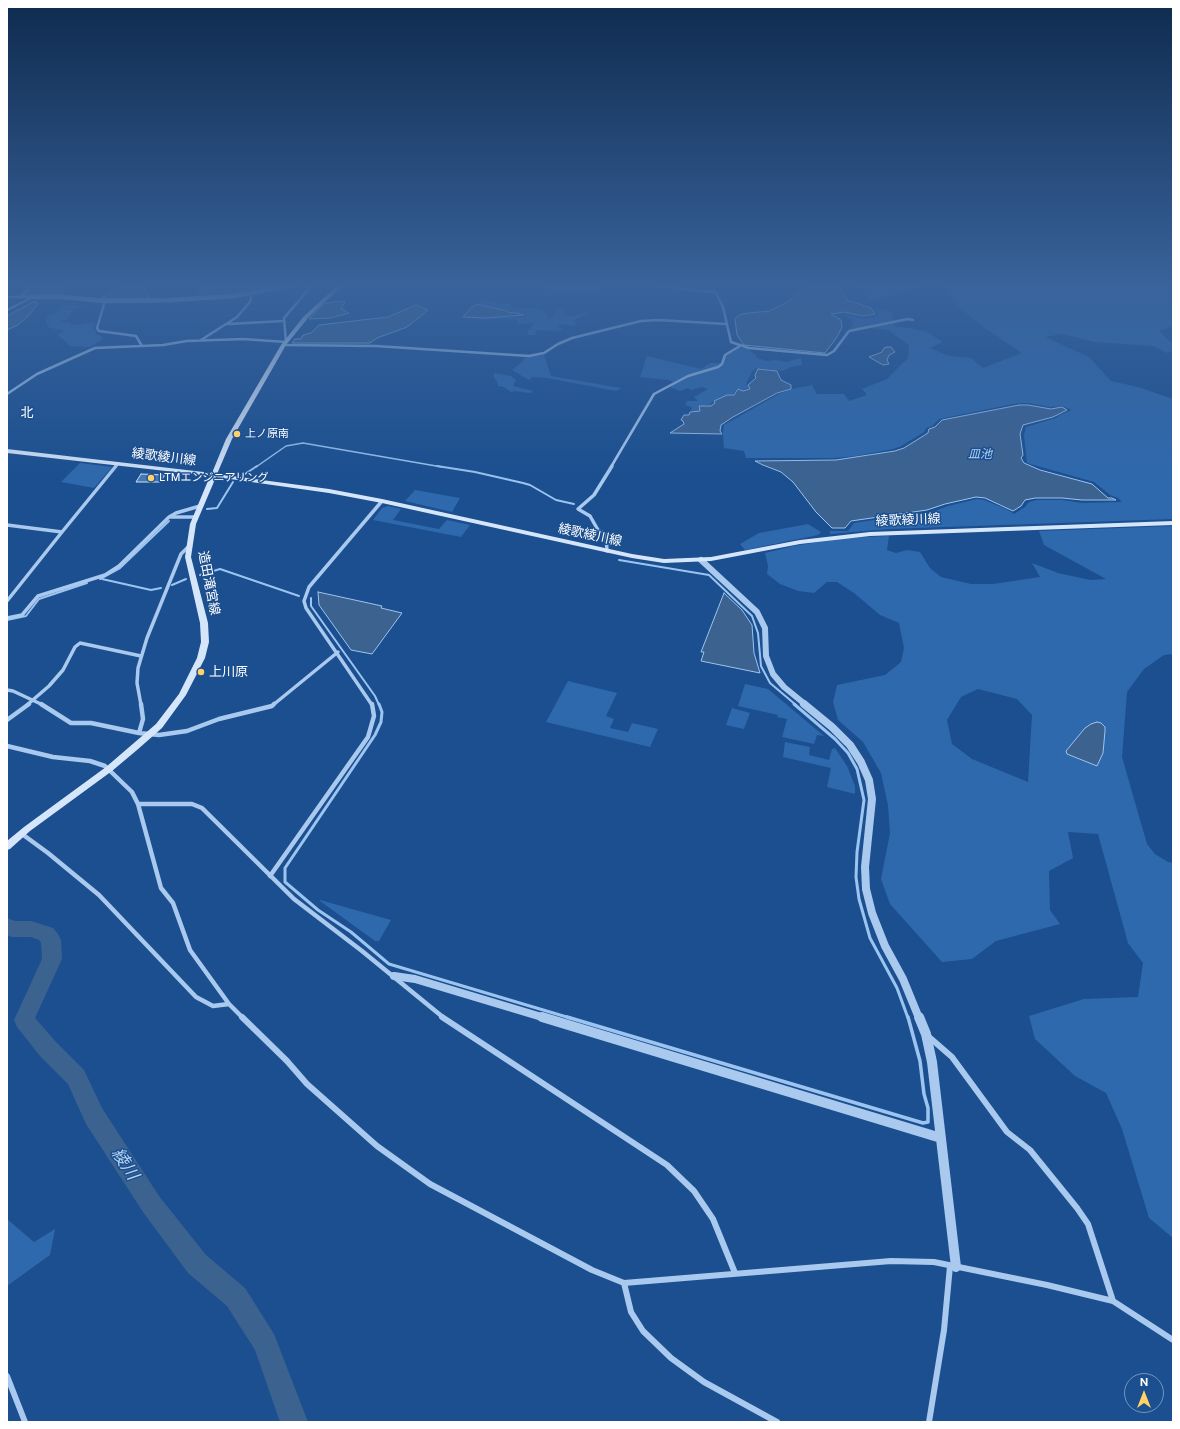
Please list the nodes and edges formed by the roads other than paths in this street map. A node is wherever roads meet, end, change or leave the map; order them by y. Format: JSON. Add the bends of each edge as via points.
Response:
{"nodes":[{"id":1,"x":89,"y":351,"type":"edge"},
{"id":2,"x":280,"y":351,"type":"edge"},
{"id":3,"x":448,"y":351,"type":"edge"},
{"id":4,"x":548,"y":351,"type":"edge"},
{"id":5,"x":733,"y":351,"type":"edge"},
{"id":6,"x":785,"y":351,"type":"edge"},
{"id":7,"x":834,"y":351,"type":"edge"},
{"id":8,"x":7,"y":394,"type":"edge"},
{"id":9,"x":7,"y":451,"type":"edge"},
{"id":10,"x":117,"y":464,"type":"junction"},
{"id":11,"x":213,"y":475,"type":"junction"},
{"id":12,"x":382,"y":501,"type":"junction"},
{"id":13,"x":200,"y":506,"type":"junction"},
{"id":14,"x":169,"y":517,"type":"junction"},
{"id":15,"x":196,"y":517,"type":"junction"},
{"id":16,"x":1173,"y":523,"type":"edge"},
{"id":17,"x":7,"y":525,"type":"edge"},
{"id":18,"x":62,"y":532,"type":"junction"},
{"id":19,"x":189,"y":546,"type":"junction"},
{"id":20,"x":607,"y":551,"type":"junction"},
{"id":21,"x":701,"y":560,"type":"junction"},
{"id":22,"x":7,"y":602,"type":"edge"},
{"id":23,"x":7,"y":618,"type":"edge"},
{"id":24,"x":338,"y":652,"type":"junction"},
{"id":25,"x":141,"y":656,"type":"junction"},
{"id":26,"x":7,"y":690,"type":"edge"},
{"id":27,"x":33,"y":701,"type":"junction"},
{"id":28,"x":7,"y":720,"type":"edge"},
{"id":29,"x":140,"y":733,"type":"junction"},
{"id":30,"x":151,"y":734,"type":"junction"},
{"id":31,"x":7,"y":746,"type":"edge"},
{"id":32,"x":108,"y":769,"type":"junction"},
{"id":33,"x":138,"y":804,"type":"junction"},
{"id":34,"x":21,"y":834,"type":"junction"},
{"id":35,"x":7,"y":846,"type":"edge"},
{"id":36,"x":270,"y":876,"type":"junction"},
{"id":37,"x":394,"y":976,"type":"junction"},
{"id":38,"x":229,"y":1004,"type":"junction"},
{"id":39,"x":926,"y":1034,"type":"junction"},
{"id":40,"x":941,"y":1138,"type":"junction"},
{"id":41,"x":953,"y":1266,"type":"junction"},
{"id":42,"x":735,"y":1273,"type":"junction"},
{"id":43,"x":624,"y":1283,"type":"junction"},
{"id":44,"x":1113,"y":1302,"type":"junction"},
{"id":45,"x":1173,"y":1340,"type":"edge"},
{"id":46,"x":7,"y":1376,"type":"edge"},
{"id":47,"x":25,"y":1422,"type":"edge"},
{"id":48,"x":777,"y":1422,"type":"edge"},
{"id":49,"x":929,"y":1422,"type":"edge"}],
"edges":[{"from":1,"to":8,"type":"street","via":[[37,374]]},
{"from":2,"to":11,"type":"main road","name":"造田滝宮線","via":[[231,434]]},
{"from":3,"to":4,"type":"street","via":[[529,356]]},
{"from":5,"to":20,"type":"street","via":[[725,356],[718,367],[688,376],[654,394],[594,495],[578,509],[590,516],[598,530],[606,535]]},
{"from":6,"to":7,"type":"street","via":[[827,355]]},
{"from":9,"to":10,"type":"main road","name":"綾歌綾川線"},
{"from":10,"to":11,"type":"main road","name":"綾歌綾川線"},
{"from":10,"to":18,"type":"street"},
{"from":11,"to":12,"type":"main road","name":"綾歌綾川線"},
{"from":11,"to":13,"type":"main road","name":"造田滝宮線"},
{"from":12,"to":20,"type":"main road","name":"綾歌綾川線"},
{"from":12,"to":24,"type":"street","via":[[306,593],[306,608]]},
{"from":13,"to":14,"type":"street"},
{"from":13,"to":15,"type":"main road","name":"造田滝宮線"},
{"from":14,"to":15,"type":"street"},
{"from":14,"to":23,"type":"street","via":[[119,566],[105,575],[38,596],[22,615]]},
{"from":15,"to":19,"type":"main road","name":"造田滝宮線"},
{"from":16,"to":21,"type":"main road","name":"綾歌綾川線","via":[[870,534],[800,542]]},
{"from":17,"to":18,"type":"street"},
{"from":18,"to":22,"type":"street"},
{"from":19,"to":25,"type":"street","via":[[181,554]]},
{"from":19,"to":30,"type":"main road","name":"造田滝宮線","via":[[188,557],[204,623],[205,642],[201,658],[182,695],[169,715]]},
{"from":20,"to":21,"type":"main road","name":"綾歌綾川線","via":[[664,561]]},
{"from":21,"to":39,"type":"street","via":[[748,602],[762,620],[765,628],[766,656],[773,674],[784,687],[850,745],[861,762],[869,780],[872,799],[865,867],[866,889],[885,946],[903,979]]},
{"from":24,"to":30,"type":"street","via":[[272,706],[219,719],[187,731]]},
{"from":24,"to":36,"type":"street","via":[[372,703],[372,725],[368,737]]},
{"from":25,"to":27,"type":"street","via":[[80,643],[63,670]]},
{"from":25,"to":29,"type":"street","via":[[137,682],[143,719]]},
{"from":26,"to":27,"type":"street"},
{"from":27,"to":28,"type":"street"},
{"from":27,"to":29,"type":"street","via":[[71,723],[91,723]]},
{"from":29,"to":30,"type":"street"},
{"from":30,"to":32,"type":"main road","name":"造田滝宮線"},
{"from":31,"to":32,"type":"street","via":[[53,757],[90,761]]},
{"from":32,"to":33,"type":"street","via":[[132,792]]},
{"from":32,"to":34,"type":"main road","name":"造田滝宮線"},
{"from":33,"to":36,"type":"street","via":[[192,804],[202,808]]},
{"from":33,"to":38,"type":"street","via":[[162,888],[173,903],[190,950]]},
{"from":34,"to":35,"type":"main road","name":"造田滝宮線"},
{"from":34,"to":38,"type":"street","via":[[99,895],[196,997],[213,1006]]},
{"from":36,"to":37,"type":"street","via":[[294,899]]},
{"from":37,"to":40,"type":"street","via":[[415,979]]},
{"from":37,"to":42,"type":"street","via":[[447,1021],[667,1166],[694,1191],[713,1219]]},
{"from":38,"to":43,"type":"street","via":[[307,1084],[377,1146],[430,1184],[592,1270]]},
{"from":39,"to":40,"type":"street"},
{"from":39,"to":44,"type":"street","via":[[952,1057],[1007,1132],[1030,1150],[1077,1208],[1088,1224]]},
{"from":40,"to":41,"type":"street"},
{"from":41,"to":42,"type":"street","via":[[934,1262],[891,1261]]},
{"from":41,"to":44,"type":"street"},
{"from":41,"to":49,"type":"street"},
{"from":42,"to":43,"type":"street"},
{"from":43,"to":48,"type":"street","via":[[631,1312],[643,1331],[671,1358],[704,1382]]},
{"from":44,"to":45,"type":"street"},
{"from":46,"to":47,"type":"street"}]}
